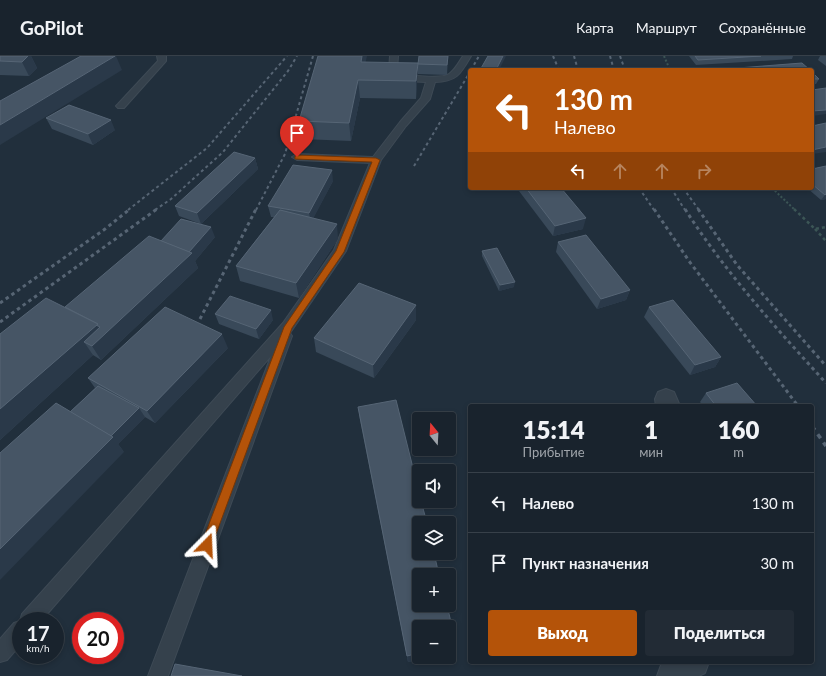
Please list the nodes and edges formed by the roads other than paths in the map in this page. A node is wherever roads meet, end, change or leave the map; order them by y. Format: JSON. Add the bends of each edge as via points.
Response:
{"nodes":[{"id":1,"x":161,"y":56,"type":"edge"},
{"id":2,"x":394,"y":56,"type":"edge"},
{"id":3,"x":467,"y":56,"type":"edge"},
{"id":4,"x":431,"y":79,"type":"junction"},
{"id":5,"x":122,"y":106,"type":"dead end"},
{"id":6,"x":297,"y":157,"type":"dead end"},
{"id":7,"x":376,"y":160,"type":"junction"},
{"id":8,"x":288,"y":327,"type":"junction"},
{"id":9,"x":37,"y":612,"type":"edge"},
{"id":10,"x":12,"y":640,"type":"edge"},
{"id":11,"x":0,"y":653,"type":"edge"},
{"id":12,"x":691,"y":664,"type":"edge"},
{"id":13,"x":158,"y":676,"type":"edge"},
{"id":14,"x":672,"y":676,"type":"edge"}],
"edges":[{"from":1,"to":5,"type":"lane","via":[[162,61]]},
{"from":2,"to":4,"type":"lane","via":[[395,75]]},
{"from":3,"to":4,"type":"lane","via":[[453,77]]},
{"from":4,"to":7,"type":"lane","via":[[425,99],[402,124]]},
{"from":6,"to":7,"type":"lane"},
{"from":7,"to":8,"type":"lane","via":[[340,252]]},
{"from":8,"to":9,"type":"lane"},
{"from":8,"to":13,"type":"lane"},
{"from":10,"to":11,"type":"lane"},
{"from":12,"to":14,"type":"street"}]}
